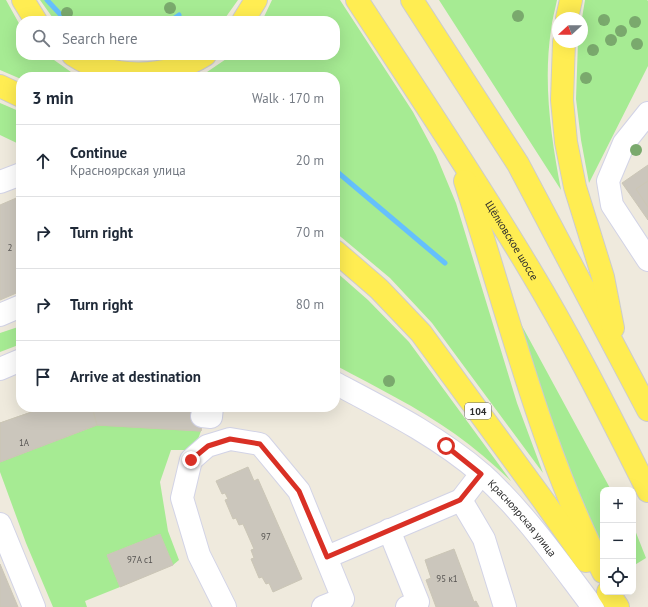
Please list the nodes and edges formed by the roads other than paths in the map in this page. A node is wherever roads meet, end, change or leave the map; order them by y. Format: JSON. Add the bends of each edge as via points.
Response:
{"nodes":[{"id":1,"x":23,"y":0,"type":"edge"},
{"id":2,"x":256,"y":0,"type":"edge"},
{"id":3,"x":357,"y":0,"type":"edge"},
{"id":4,"x":412,"y":0,"type":"edge"},
{"id":5,"x":571,"y":0,"type":"edge"},
{"id":6,"x":568,"y":12,"type":"edge"},
{"id":7,"x":33,"y":16,"type":"edge"},
{"id":8,"x":246,"y":16,"type":"edge"},
{"id":9,"x":564,"y":48,"type":"edge"},
{"id":10,"x":84,"y":60,"type":"edge"},
{"id":11,"x":195,"y":60,"type":"edge"},
{"id":12,"x":118,"y":72,"type":"edge"},
{"id":13,"x":160,"y":72,"type":"edge"},
{"id":14,"x":0,"y":86,"type":"edge"},
{"id":15,"x":16,"y":94,"type":"edge"},
{"id":16,"x":648,"y":114,"type":"edge"},
{"id":17,"x":454,"y":148,"type":"junction"},
{"id":18,"x":16,"y":176,"type":"edge"},
{"id":19,"x":0,"y":182,"type":"edge"},
{"id":20,"x":340,"y":255,"type":"edge"},
{"id":21,"x":648,"y":260,"type":"edge"},
{"id":22,"x":16,"y":308,"type":"edge"},
{"id":23,"x":0,"y":315,"type":"edge"},
{"id":24,"x":617,"y":351,"type":"junction"},
{"id":25,"x":16,"y":362,"type":"edge"},
{"id":26,"x":0,"y":369,"type":"edge"},
{"id":27,"x":340,"y":386,"type":"edge"},
{"id":28,"x":648,"y":410,"type":"edge"},
{"id":29,"x":481,"y":474,"type":"junction"},
{"id":30,"x":648,"y":491,"type":"edge"},
{"id":31,"x":460,"y":500,"type":"junction"},
{"id":32,"x":0,"y":524,"type":"edge"},
{"id":33,"x":389,"y":530,"type":"junction"},
{"id":34,"x":327,"y":557,"type":"junction"},
{"id":35,"x":600,"y":566,"type":"edge"},
{"id":36,"x":600,"y":581,"type":"edge"},
{"id":37,"x":610,"y":595,"type":"edge"},
{"id":38,"x":614,"y":595,"type":"edge"},
{"id":39,"x":34,"y":607,"type":"edge"},
{"id":40,"x":225,"y":607,"type":"edge"},
{"id":41,"x":323,"y":607,"type":"edge"},
{"id":42,"x":407,"y":607,"type":"edge"},
{"id":43,"x":505,"y":607,"type":"edge"},
{"id":44,"x":593,"y":607,"type":"edge"},
{"id":45,"x":620,"y":607,"type":"edge"}],
"edges":[{"from":1,"to":7,"type":"main road"},
{"from":2,"to":8,"type":"main road"},
{"from":3,"to":17,"type":"main road","name":"Щёлковское шоссе"},
{"from":4,"to":24,"type":"main road","via":[[518,164]]},
{"from":5,"to":6,"type":"main road"},
{"from":9,"to":24,"type":"main road","via":[[562,100],[566,142],[575,187],[603,277]]},
{"from":10,"to":12,"type":"main road"},
{"from":11,"to":13,"type":"main road"},
{"from":14,"to":15,"type":"main road"},
{"from":16,"to":21,"type":"street","via":[[624,143],[608,181],[612,205]]},
{"from":17,"to":30,"type":"main road","name":"Щёлковское шоссе","via":[[530,271],[600,396]]},
{"from":17,"to":35,"type":"main road","via":[[532,398],[565,489]]},
{"from":18,"to":19,"type":"street"},
{"from":20,"to":36,"type":"main road","number":"104","via":[[379,289],[421,332]]},
{"from":22,"to":23,"type":"street"},
{"from":24,"to":28,"type":"main road"},
{"from":25,"to":26,"type":"street"},
{"from":27,"to":29,"type":"street","name":"Красноярская улица","via":[[412,424],[446,446]]},
{"from":29,"to":31,"type":"street"},
{"from":29,"to":44,"type":"street","name":"Красноярская улица","via":[[513,505]]},
{"from":31,"to":33,"type":"street"},
{"from":31,"to":43,"type":"street","via":[[484,538]]},
{"from":32,"to":39,"type":"street"},
{"from":33,"to":34,"type":"street"},
{"from":33,"to":42,"type":"street","via":[[418,602]]},
{"from":34,"to":40,"type":"street","via":[[299,491],[260,444],[230,439],[208,446],[191,460],[182,498],[199,555]]},
{"from":34,"to":41,"type":"street","via":[[343,599]]},
{"from":37,"to":45,"type":"main road"},
{"from":38,"to":45,"type":"main road"}]}
